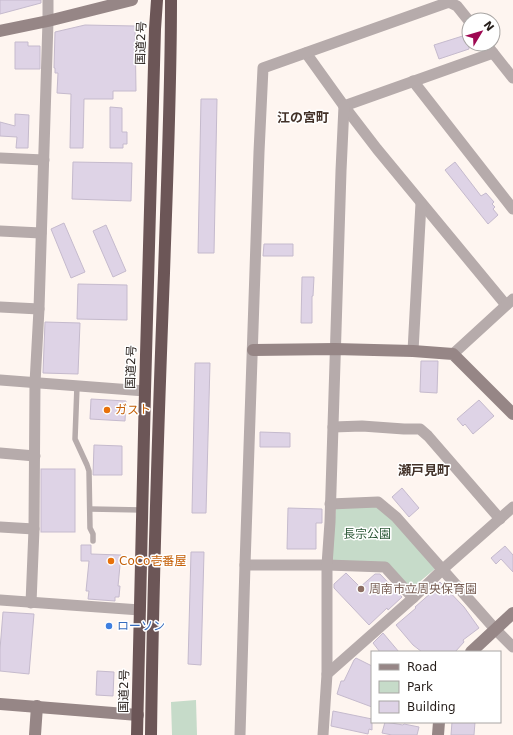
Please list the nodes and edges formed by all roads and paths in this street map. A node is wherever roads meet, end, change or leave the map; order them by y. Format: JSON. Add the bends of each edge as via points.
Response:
{"nodes":[{"id":1,"x":48,"y":0,"type":"edge"},
{"id":2,"x":132,"y":0,"type":"edge"},
{"id":3,"x":157,"y":0,"type":"edge"},
{"id":4,"x":171,"y":0,"type":"edge"},
{"id":5,"x":462,"y":12,"type":"edge"},
{"id":6,"x":48,"y":21,"type":"junction"},
{"id":7,"x":0,"y":31,"type":"edge"},
{"id":8,"x":306,"y":53,"type":"junction"},
{"id":9,"x":493,"y":53,"type":"joint"},
{"id":10,"x":513,"y":78,"type":"edge"},
{"id":11,"x":413,"y":81,"type":"junction"},
{"id":12,"x":344,"y":106,"type":"junction"},
{"id":13,"x":0,"y":158,"type":"edge"},
{"id":14,"x":44,"y":160,"type":"junction"},
{"id":15,"x":421,"y":203,"type":"junction"},
{"id":16,"x":513,"y":209,"type":"edge"},
{"id":17,"x":0,"y":231,"type":"edge"},
{"id":18,"x":41,"y":233,"type":"junction"},
{"id":19,"x":510,"y":302,"type":"edge"},
{"id":20,"x":0,"y":307,"type":"edge"},
{"id":21,"x":39,"y":309,"type":"junction"},
{"id":22,"x":335,"y":349,"type":"junction"},
{"id":23,"x":252,"y":350,"type":"junction"},
{"id":24,"x":413,"y":351,"type":"junction"},
{"id":25,"x":453,"y":354,"type":"junction"},
{"id":26,"x":0,"y":380,"type":"edge"},
{"id":27,"x":35,"y":383,"type":"junction"},
{"id":28,"x":77,"y":386,"type":"junction"},
{"id":29,"x":145,"y":391,"type":"junction"},
{"id":30,"x":511,"y":408,"type":"edge"},
{"id":31,"x":333,"y":427,"type":"junction"},
{"id":32,"x":0,"y":453,"type":"edge"},
{"id":33,"x":35,"y":456,"type":"junction"},
{"id":34,"x":330,"y":504,"type":"junction"},
{"id":35,"x":513,"y":507,"type":"edge"},
{"id":36,"x":90,"y":509,"type":"junction"},
{"id":37,"x":142,"y":510,"type":"junction"},
{"id":38,"x":500,"y":519,"type":"junction"},
{"id":39,"x":0,"y":527,"type":"edge"},
{"id":40,"x":34,"y":529,"type":"junction"},
{"id":41,"x":93,"y":541,"type":"dead end"},
{"id":42,"x":245,"y":565,"type":"junction"},
{"id":43,"x":326,"y":565,"type":"junction"},
{"id":44,"x":443,"y":569,"type":"junction"},
{"id":45,"x":413,"y":598,"type":"junction"},
{"id":46,"x":0,"y":600,"type":"edge"},
{"id":47,"x":31,"y":603,"type":"junction"},
{"id":48,"x":140,"y":610,"type":"junction"},
{"id":49,"x":513,"y":613,"type":"edge"},
{"id":50,"x":495,"y":629,"type":"junction"},
{"id":51,"x":513,"y":647,"type":"edge"},
{"id":52,"x":472,"y":651,"type":"edge"},
{"id":53,"x":327,"y":674,"type":"junction"},
{"id":54,"x":0,"y":704,"type":"edge"},
{"id":55,"x":37,"y":706,"type":"junction"},
{"id":56,"x":138,"y":715,"type":"junction"},
{"id":57,"x":439,"y":723,"type":"edge"},
{"id":58,"x":35,"y":735,"type":"edge"},
{"id":59,"x":137,"y":735,"type":"edge"},
{"id":60,"x":151,"y":735,"type":"edge"},
{"id":61,"x":240,"y":735,"type":"edge"},
{"id":62,"x":323,"y":735,"type":"edge"},
{"id":63,"x":438,"y":735,"type":"edge"}],
"edges":[{"from":1,"to":6,"type":"street"},
{"from":2,"to":6,"type":"street"},
{"from":3,"to":29,"type":"highway","name":"国道2号"},
{"from":4,"to":60,"type":"highway"},
{"from":5,"to":8,"type":"street","via":[[449,2]]},
{"from":6,"to":7,"type":"street"},
{"from":6,"to":14,"type":"street"},
{"from":8,"to":12,"type":"street"},
{"from":8,"to":23,"type":"street","via":[[263,68]]},
{"from":9,"to":10,"type":"street"},
{"from":9,"to":11,"type":"street"},
{"from":11,"to":12,"type":"street"},
{"from":11,"to":16,"type":"street"},
{"from":12,"to":15,"type":"street"},
{"from":12,"to":22,"type":"street"},
{"from":13,"to":14,"type":"street"},
{"from":14,"to":18,"type":"street"},
{"from":15,"to":19,"type":"street"},
{"from":15,"to":24,"type":"street"},
{"from":17,"to":18,"type":"street"},
{"from":18,"to":21,"type":"street"},
{"from":19,"to":25,"type":"street"},
{"from":20,"to":21,"type":"street"},
{"from":21,"to":27,"type":"street"},
{"from":22,"to":23,"type":"street"},
{"from":22,"to":24,"type":"street"},
{"from":22,"to":31,"type":"street"},
{"from":23,"to":42,"type":"street"},
{"from":24,"to":25,"type":"street"},
{"from":25,"to":30,"type":"street"},
{"from":26,"to":27,"type":"street"},
{"from":27,"to":28,"type":"street"},
{"from":27,"to":33,"type":"street"},
{"from":28,"to":29,"type":"street"},
{"from":28,"to":36,"type":"lane","via":[[75,439],[89,471]]},
{"from":29,"to":37,"type":"highway","name":"国道2号"},
{"from":31,"to":34,"type":"street"},
{"from":31,"to":38,"type":"street","via":[[420,429]]},
{"from":32,"to":33,"type":"street"},
{"from":33,"to":40,"type":"street"},
{"from":34,"to":43,"type":"street"},
{"from":34,"to":44,"type":"street","via":[[378,502],[396,517]]},
{"from":35,"to":38,"type":"street"},
{"from":36,"to":37,"type":"lane"},
{"from":36,"to":41,"type":"lane"},
{"from":37,"to":48,"type":"highway","name":"国道2号"},
{"from":38,"to":44,"type":"street"},
{"from":39,"to":40,"type":"street"},
{"from":40,"to":47,"type":"street"},
{"from":42,"to":43,"type":"street"},
{"from":42,"to":61,"type":"street"},
{"from":43,"to":45,"type":"street","via":[[385,567]]},
{"from":43,"to":53,"type":"street"},
{"from":44,"to":45,"type":"street"},
{"from":44,"to":50,"type":"street"},
{"from":45,"to":53,"type":"street"},
{"from":46,"to":47,"type":"street"},
{"from":47,"to":48,"type":"street"},
{"from":48,"to":56,"type":"highway","name":"国道2号"},
{"from":49,"to":50,"type":"street"},
{"from":50,"to":51,"type":"street"},
{"from":50,"to":52,"type":"street"},
{"from":53,"to":62,"type":"street"},
{"from":54,"to":55,"type":"street"},
{"from":55,"to":56,"type":"street"},
{"from":55,"to":58,"type":"street"},
{"from":56,"to":59,"type":"highway","name":"国道2号"},
{"from":57,"to":63,"type":"street"}]}
